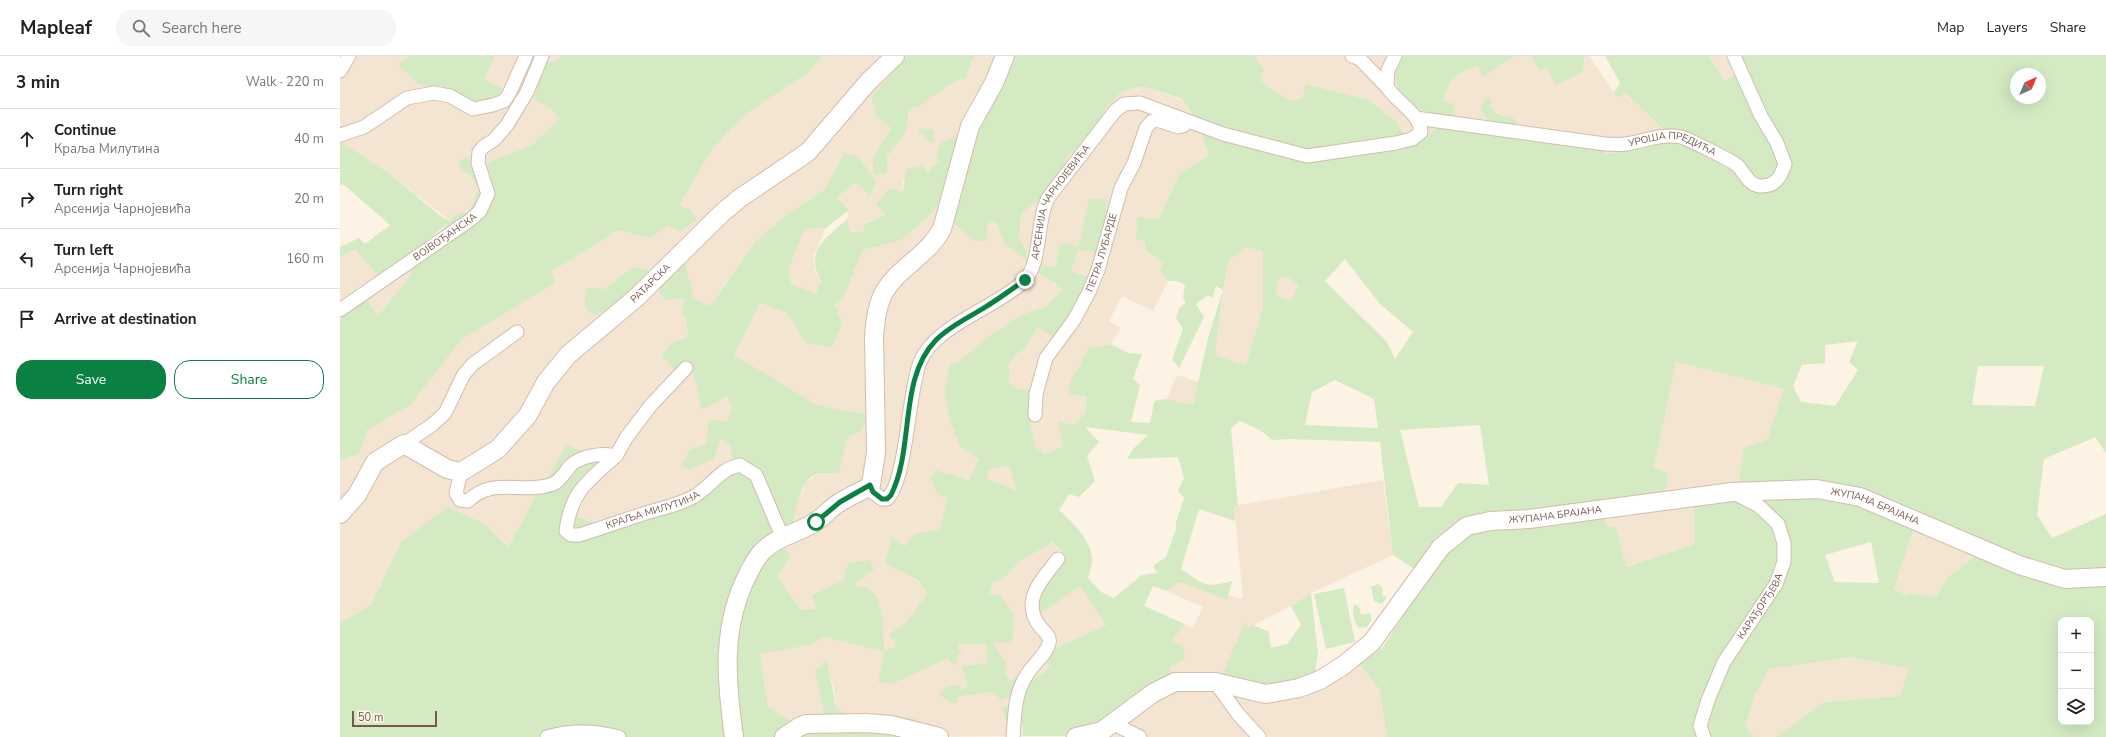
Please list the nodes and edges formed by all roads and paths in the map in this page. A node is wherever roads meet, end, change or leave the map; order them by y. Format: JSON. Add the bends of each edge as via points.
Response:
{"nodes":[{"id":1,"x":348,"y":56,"type":"edge"},
{"id":2,"x":526,"y":56,"type":"edge"},
{"id":3,"x":542,"y":56,"type":"edge"},
{"id":4,"x":895,"y":56,"type":"edge"},
{"id":5,"x":1005,"y":56,"type":"edge"},
{"id":6,"x":1352,"y":56,"type":"edge"},
{"id":7,"x":1395,"y":56,"type":"edge"},
{"id":8,"x":1734,"y":56,"type":"edge"},
{"id":9,"x":340,"y":70,"type":"edge"},
{"id":10,"x":1387,"y":88,"type":"junction"},
{"id":11,"x":1416,"y":118,"type":"junction"},
{"id":12,"x":1187,"y":121,"type":"junction"},
{"id":13,"x":340,"y":134,"type":"edge"},
{"id":14,"x":340,"y":310,"type":"edge"},
{"id":15,"x":517,"y":332,"type":"dead end"},
{"id":16,"x":686,"y":368,"type":"dead end"},
{"id":17,"x":1035,"y":415,"type":"dead end"},
{"id":18,"x":404,"y":444,"type":"junction"},
{"id":19,"x":616,"y":456,"type":"junction"},
{"id":20,"x":461,"y":472,"type":"junction"},
{"id":21,"x":870,"y":485,"type":"junction"},
{"id":22,"x":1732,"y":492,"type":"junction"},
{"id":23,"x":340,"y":514,"type":"edge"},
{"id":24,"x":782,"y":536,"type":"junction"},
{"id":25,"x":1058,"y":559,"type":"dead end"},
{"id":26,"x":2106,"y":577,"type":"edge"},
{"id":27,"x":1215,"y":682,"type":"junction"},
{"id":28,"x":1114,"y":724,"type":"junction"},
{"id":29,"x":548,"y":737,"type":"edge"},
{"id":30,"x":619,"y":737,"type":"edge"},
{"id":31,"x":734,"y":737,"type":"edge"},
{"id":32,"x":784,"y":737,"type":"edge"},
{"id":33,"x":939,"y":737,"type":"edge"},
{"id":34,"x":1013,"y":737,"type":"edge"},
{"id":35,"x":1076,"y":737,"type":"edge"},
{"id":36,"x":1140,"y":737,"type":"edge"},
{"id":37,"x":1259,"y":737,"type":"edge"},
{"id":38,"x":1704,"y":737,"type":"edge"}],
"edges":[{"from":1,"to":9,"type":"street"},
{"from":2,"to":13,"type":"street","via":[[504,101],[473,109],[450,96],[434,92],[414,96],[364,127]]},
{"from":3,"to":14,"type":"street","name":"ВОЈВОЂАНСКА","via":[[527,92],[511,120],[494,140],[479,152],[478,163],[488,194],[480,211]]},
{"from":4,"to":20,"type":"street","name":"РАТАРСКА","via":[[868,82],[808,152],[722,213],[637,297],[568,355],[546,382],[528,415],[498,449]]},
{"from":5,"to":21,"type":"street","via":[[994,83],[970,126],[942,229],[936,241],[896,277],[883,296],[878,311],[874,335],[875,462]]},
{"from":6,"to":10,"type":"street","via":[[1360,59]]},
{"from":7,"to":10,"type":"street","via":[[1388,70]]},
{"from":8,"to":11,"type":"street","name":"УРОША ПРЕДИЋА","via":[[1785,164],[1780,178],[1770,185],[1759,186],[1750,182],[1737,166],[1725,157],[1682,137],[1666,135],[1625,144],[1605,144]]},
{"from":10,"to":11,"type":"street"},
{"from":11,"to":12,"type":"street","name":"АРСЕНИЈА ЧАРНОЈЕВИЋА","via":[[1421,124],[1421,132],[1412,139],[1307,156],[1223,134]]},
{"from":12,"to":17,"type":"street","name":"ПЕТРА ЛУБАРДЕ","via":[[1178,127],[1157,120],[1152,121],[1146,128],[1134,163],[1121,188],[1098,270],[1089,292],[1074,320],[1046,358],[1036,394]]},
{"from":12,"to":21,"type":"street","name":"АРСЕНИЈА ЧАРНОЈЕВИЋА","via":[[1140,102],[1124,104],[1115,111],[1044,205],[1034,265],[1025,280],[954,325],[936,340],[920,360],[894,489],[887,499],[882,499],[873,492]]},
{"from":15,"to":18,"type":"street","via":[[472,364],[464,374],[445,413],[432,426]]},
{"from":16,"to":19,"type":"street","name":"КРАЉА МИЛУТИНА","via":[[651,405]]},
{"from":18,"to":20,"type":"street","via":[[447,469]]},
{"from":18,"to":23,"type":"street","via":[[375,462],[357,495]]},
{"from":19,"to":20,"type":"street","via":[[584,457],[570,466],[555,483],[520,488],[509,486],[484,489],[468,501],[460,500],[456,493]]},
{"from":19,"to":24,"type":"street","name":"КРАЉА МИЛУТИНА","via":[[590,478],[580,491],[567,523],[566,531],[571,535],[579,535],[678,504],[693,497],[730,467],[740,465],[756,475]]},
{"from":21,"to":24,"type":"street","via":[[840,502],[816,522]]},
{"from":22,"to":26,"type":"street","name":"ЖУПАНА БРАЈАНА","via":[[1818,489],[1860,497],[2019,565],[2065,578]]},
{"from":22,"to":27,"type":"street","name":"ЖУПАНА БРАЈАНА","via":[[1529,519],[1490,521],[1467,526],[1441,547],[1379,635],[1363,651],[1320,680],[1283,692],[1266,694]]},
{"from":22,"to":38,"type":"street","name":"КАРАЂОРЂЕВА","via":[[1759,506],[1778,524],[1784,543],[1784,562],[1776,584],[1724,662],[1700,726]]},
{"from":24,"to":31,"type":"street","via":[[758,555],[734,608],[726,672]]},
{"from":25,"to":34,"type":"street","via":[[1035,589],[1031,601],[1036,619],[1050,638],[1050,643],[1028,672],[1018,692]]},
{"from":27,"to":28,"type":"street","name":"ЖУПАНА БРАЈАНА","via":[[1175,682],[1153,693]]},
{"from":27,"to":37,"type":"street","via":[[1238,714]]},
{"from":28,"to":35,"type":"street","name":"ЖУПАНА БРАЈАНА","via":[[1102,731]]},
{"from":28,"to":36,"type":"street"},
{"from":29,"to":30,"type":"street","via":[[562,733],[590,732]]},
{"from":32,"to":33,"type":"street","via":[[806,724],[866,723],[891,725]]}]}
